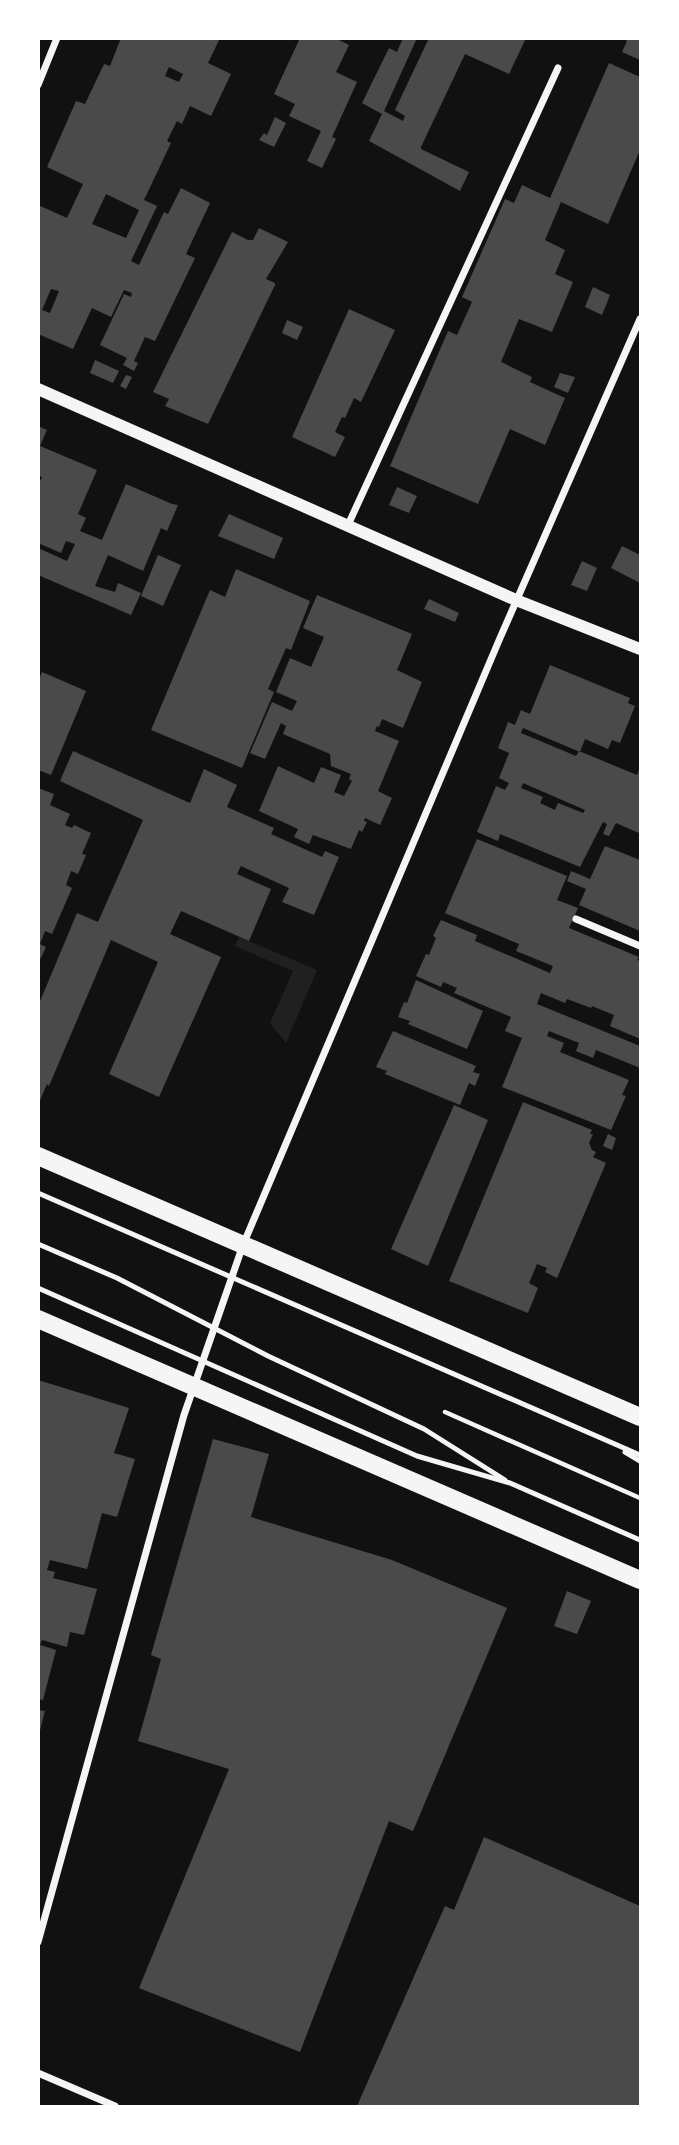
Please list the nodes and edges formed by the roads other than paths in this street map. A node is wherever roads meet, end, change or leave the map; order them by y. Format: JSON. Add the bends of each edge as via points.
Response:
{"nodes":[{"id":1,"x":57,"y":38,"type":"edge"},
{"id":2,"x":558,"y":68,"type":"dead end"},
{"id":3,"x":38,"y":85,"type":"edge"},
{"id":4,"x":640,"y":319,"type":"edge"},
{"id":5,"x":38,"y":389,"type":"edge"},
{"id":6,"x":348,"y":525,"type":"junction"},
{"id":7,"x":516,"y":600,"type":"junction"},
{"id":8,"x":640,"y":649,"type":"edge"},
{"id":9,"x":576,"y":919,"type":"dead end"},
{"id":10,"x":640,"y":946,"type":"edge"},
{"id":11,"x":38,"y":1156,"type":"edge"},
{"id":12,"x":38,"y":1193,"type":"edge"},
{"id":13,"x":38,"y":1244,"type":"edge"},
{"id":14,"x":243,"y":1245,"type":"junction"},
{"id":15,"x":232,"y":1278,"type":"junction"},
{"id":16,"x":38,"y":1288,"type":"edge"},
{"id":17,"x":38,"y":1319,"type":"edge"},
{"id":18,"x":214,"y":1328,"type":"junction"},
{"id":19,"x":202,"y":1361,"type":"junction"},
{"id":20,"x":194,"y":1386,"type":"junction"},
{"id":21,"x":640,"y":1417,"type":"edge"},
{"id":22,"x":606,"y":1442,"type":"junction"},
{"id":23,"x":640,"y":1455,"type":"edge"},
{"id":24,"x":640,"y":1461,"type":"edge"},
{"id":25,"x":510,"y":1483,"type":"junction"},
{"id":26,"x":640,"y":1540,"type":"edge"},
{"id":27,"x":640,"y":1580,"type":"edge"},
{"id":28,"x":38,"y":1942,"type":"edge"},
{"id":29,"x":38,"y":2073,"type":"edge"},
{"id":30,"x":115,"y":2106,"type":"edge"}],
"edges":[{"from":1,"to":3,"type":"street"},
{"from":2,"to":6,"type":"street"},
{"from":4,"to":7,"type":"street"},
{"from":5,"to":6,"type":"street"},
{"from":6,"to":7,"type":"street"},
{"from":7,"to":8,"type":"street"},
{"from":7,"to":14,"type":"street"},
{"from":9,"to":10,"type":"street"},
{"from":11,"to":14,"type":"main road"},
{"from":12,"to":15,"type":"lane"},
{"from":13,"to":18,"type":"lane"},
{"from":14,"to":15,"type":"street"},
{"from":14,"to":21,"type":"main road"},
{"from":15,"to":18,"type":"street"},
{"from":15,"to":22,"type":"lane"},
{"from":16,"to":19,"type":"lane"},
{"from":17,"to":20,"type":"main road"},
{"from":18,"to":19,"type":"street"},
{"from":18,"to":25,"type":"lane","via":[[424,1429]]},
{"from":19,"to":20,"type":"street"},
{"from":19,"to":25,"type":"lane","via":[[416,1456]]},
{"from":20,"to":27,"type":"main road"},
{"from":20,"to":28,"type":"street"},
{"from":22,"to":23,"type":"lane"},
{"from":22,"to":24,"type":"lane"},
{"from":25,"to":26,"type":"lane"},
{"from":29,"to":30,"type":"street"}]}
